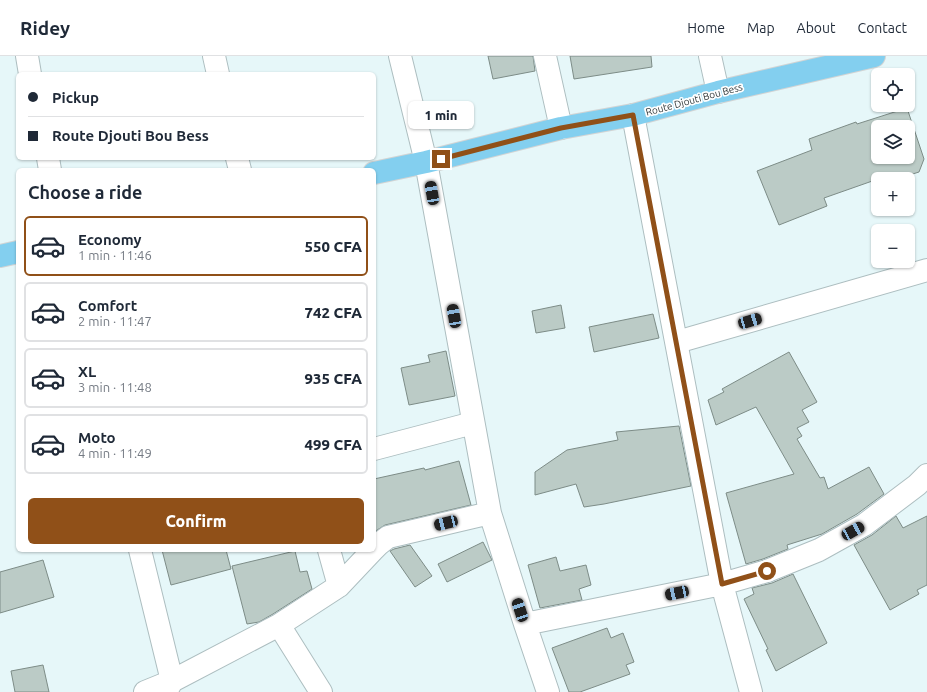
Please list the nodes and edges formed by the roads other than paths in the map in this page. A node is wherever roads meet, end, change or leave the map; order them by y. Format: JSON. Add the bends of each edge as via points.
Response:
{"nodes":[{"id":1,"x":27,"y":56,"type":"edge"},
{"id":2,"x":214,"y":56,"type":"edge"},
{"id":3,"x":400,"y":56,"type":"edge"},
{"id":4,"x":545,"y":56,"type":"edge"},
{"id":5,"x":710,"y":56,"type":"edge"},
{"id":6,"x":870,"y":56,"type":"edge"},
{"id":7,"x":30,"y":72,"type":"edge"},
{"id":8,"x":218,"y":72,"type":"edge"},
{"id":9,"x":718,"y":92,"type":"junction"},
{"id":10,"x":633,"y":115,"type":"junction"},
{"id":11,"x":561,"y":128,"type":"junction"},
{"id":12,"x":426,"y":162,"type":"junction"},
{"id":13,"x":376,"y":173,"type":"edge"},
{"id":14,"x":16,"y":252,"type":"edge"},
{"id":15,"x":0,"y":256,"type":"edge"},
{"id":16,"x":927,"y":270,"type":"edge"},
{"id":17,"x":677,"y":342,"type":"junction"},
{"id":18,"x":474,"y":423,"type":"junction"},
{"id":19,"x":376,"y":448,"type":"edge"},
{"id":20,"x":924,"y":486,"type":"edge"},
{"id":21,"x":490,"y":513,"type":"junction"},
{"id":22,"x":376,"y":548,"type":"edge"},
{"id":23,"x":140,"y":552,"type":"edge"},
{"id":24,"x":330,"y":552,"type":"edge"},
{"id":25,"x":372,"y":552,"type":"edge"},
{"id":26,"x":722,"y":584,"type":"junction"},
{"id":27,"x":339,"y":586,"type":"junction"},
{"id":28,"x":525,"y":624,"type":"junction"},
{"id":29,"x":279,"y":625,"type":"junction"},
{"id":30,"x":169,"y":686,"type":"edge"},
{"id":31,"x":145,"y":692,"type":"edge"},
{"id":32,"x":321,"y":692,"type":"edge"},
{"id":33,"x":548,"y":692,"type":"edge"},
{"id":34,"x":751,"y":692,"type":"edge"}],
"edges":[{"from":1,"to":7,"type":"street"},
{"from":2,"to":8,"type":"street"},
{"from":3,"to":12,"type":"street"},
{"from":4,"to":11,"type":"street"},
{"from":5,"to":9,"type":"street"},
{"from":6,"to":9,"type":"main road","name":"Route Djouti Bou Bess"},
{"from":9,"to":10,"type":"main road","name":"Route Djouti Bou Bess"},
{"from":10,"to":11,"type":"main road","name":"Route Djouti Bou Bess"},
{"from":10,"to":17,"type":"street"},
{"from":11,"to":12,"type":"main road","name":"Route Djouti Bou Bess"},
{"from":12,"to":13,"type":"main road","name":"Route Djouti Bou Bess"},
{"from":12,"to":18,"type":"street"},
{"from":14,"to":15,"type":"main road"},
{"from":16,"to":17,"type":"street"},
{"from":17,"to":26,"type":"street"},
{"from":18,"to":19,"type":"street"},
{"from":18,"to":21,"type":"street"},
{"from":20,"to":26,"type":"street","via":[[864,525],[819,550],[767,571]]},
{"from":21,"to":22,"type":"street","via":[[388,537]]},
{"from":21,"to":28,"type":"street"},
{"from":23,"to":30,"type":"street"},
{"from":24,"to":27,"type":"street"},
{"from":25,"to":27,"type":"street"},
{"from":26,"to":28,"type":"street"},
{"from":26,"to":34,"type":"street"},
{"from":27,"to":29,"type":"street"},
{"from":28,"to":33,"type":"street"},
{"from":29,"to":30,"type":"street"},
{"from":29,"to":32,"type":"street"},
{"from":30,"to":31,"type":"street"}]}
